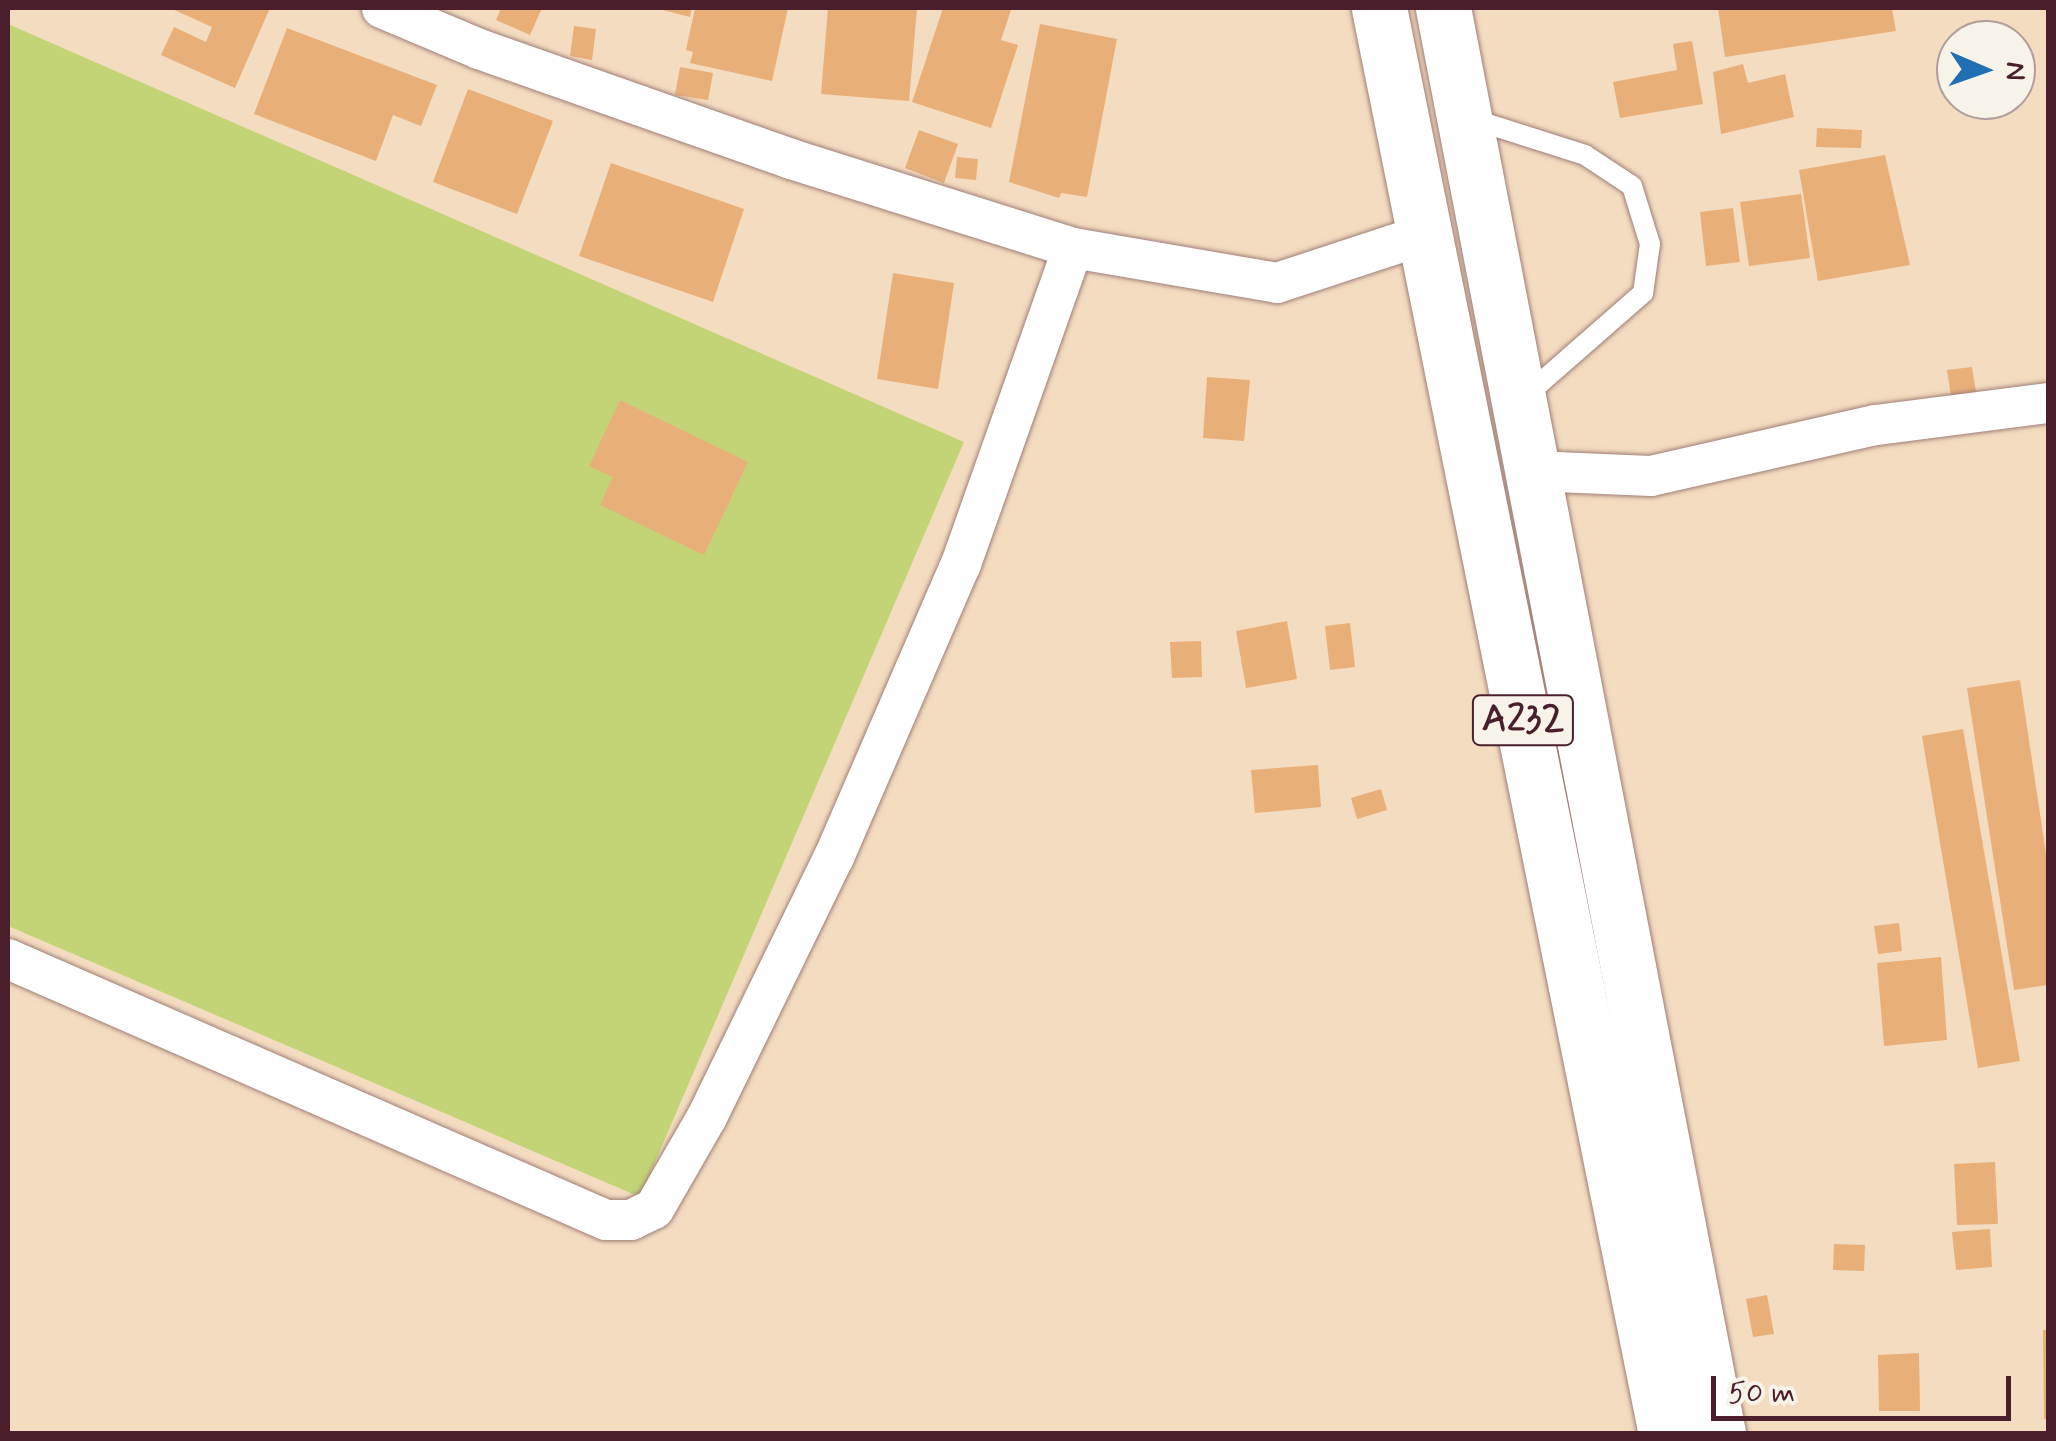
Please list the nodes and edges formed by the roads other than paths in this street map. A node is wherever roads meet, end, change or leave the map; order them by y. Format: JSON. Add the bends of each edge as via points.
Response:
{"nodes":[{"id":1,"x":382,"y":8,"type":"edge"},
{"id":2,"x":1379,"y":8,"type":"edge"},
{"id":3,"x":1443,"y":8,"type":"edge"},
{"id":4,"x":1466,"y":117,"type":"junction"},
{"id":5,"x":1426,"y":234,"type":"junction"},
{"id":6,"x":1073,"y":248,"type":"junction"},
{"id":7,"x":1519,"y":401,"type":"junction"},
{"id":8,"x":2048,"y":402,"type":"edge"},
{"id":9,"x":1532,"y":471,"type":"junction"},
{"id":10,"x":8,"y":958,"type":"edge"},
{"id":11,"x":1666,"y":1434,"type":"edge"},
{"id":12,"x":1718,"y":1434,"type":"edge"}],
"edges":[{"from":1,"to":6,"type":"street","via":[[754,146]]},
{"from":2,"to":5,"type":"highway","number":"A232"},
{"from":3,"to":4,"type":"highway","number":"A232"},
{"from":4,"to":7,"type":"highway","number":"A232"},
{"from":4,"to":7,"type":"lane","via":[[1585,155],[1632,186],[1650,244],[1643,293]]},
{"from":5,"to":6,"type":"street","via":[[1276,283]]},
{"from":5,"to":11,"type":"highway","number":"A232"},
{"from":6,"to":10,"type":"street","via":[[975,530],[864,788],[707,1116],[654,1208],[631,1220],[606,1220]]},
{"from":7,"to":9,"type":"highway","number":"A232"},
{"from":8,"to":9,"type":"street","via":[[1876,425],[1651,476]]},
{"from":9,"to":12,"type":"highway","number":"A232"}]}
